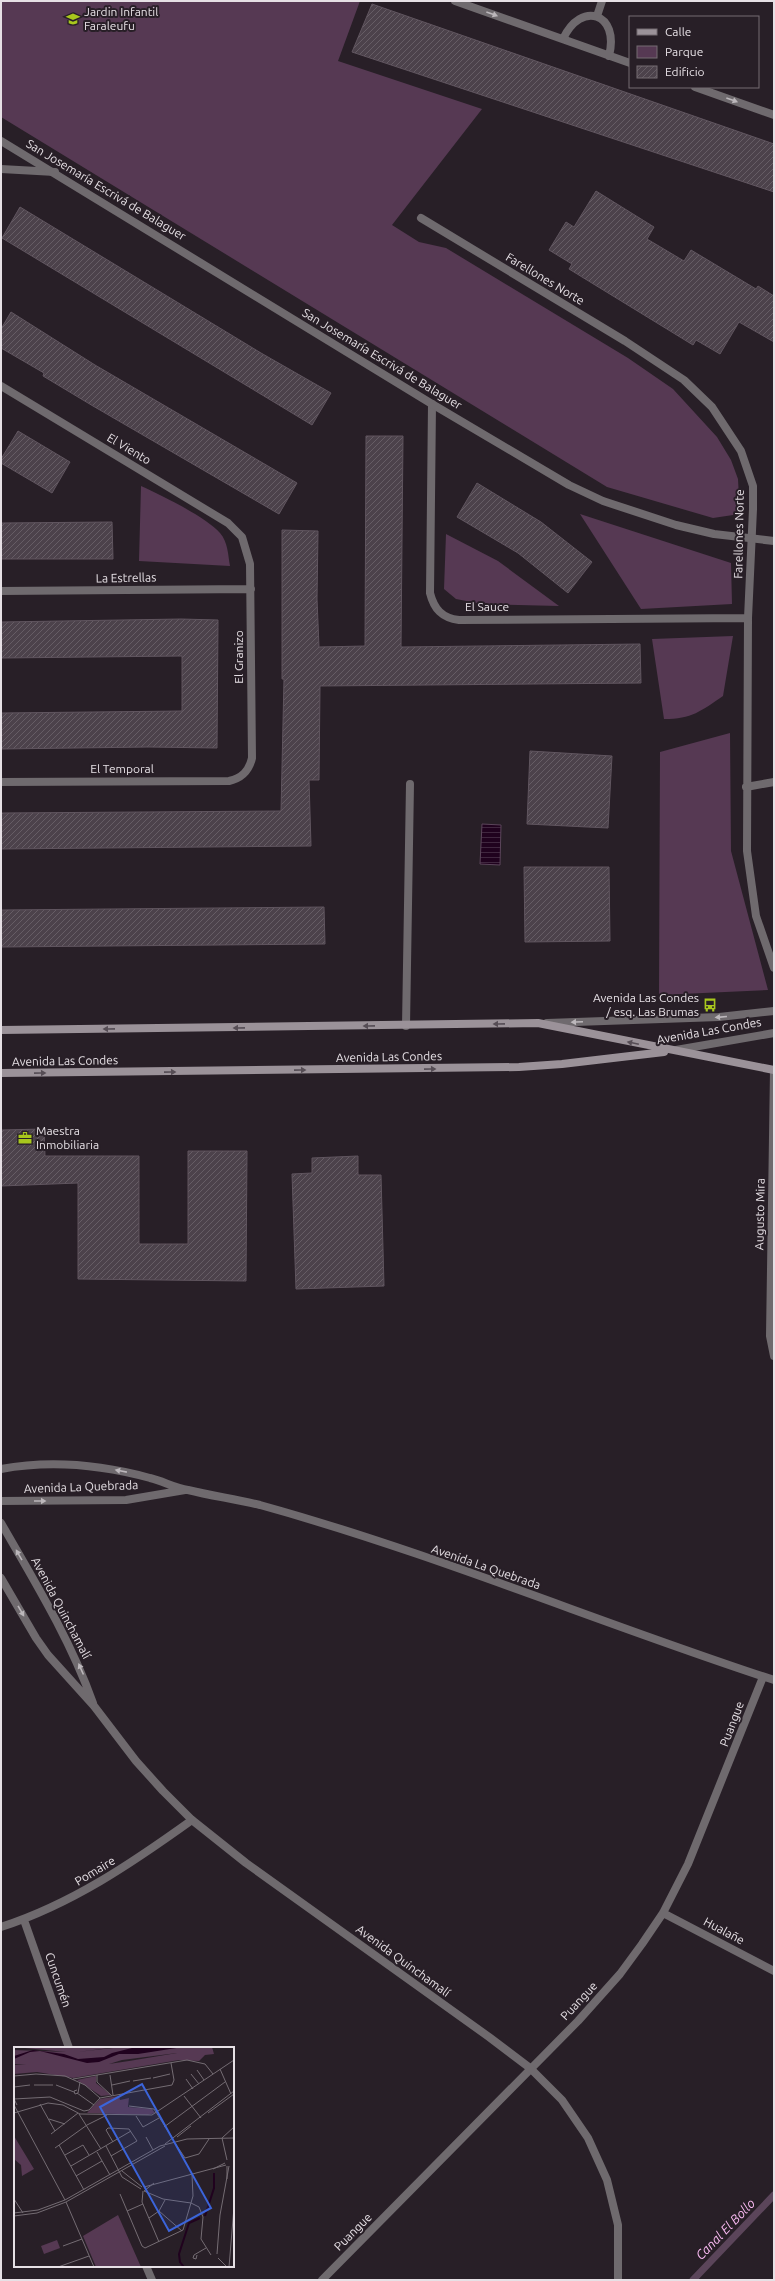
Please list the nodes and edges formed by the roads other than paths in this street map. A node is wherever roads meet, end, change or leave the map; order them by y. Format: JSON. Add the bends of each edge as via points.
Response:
{"nodes":[{"id":1,"x":455,"y":1,"type":"edge"},
{"id":2,"x":602,"y":1,"type":"edge"},
{"id":3,"x":597,"y":16,"type":"junction"},
{"id":4,"x":563,"y":40,"type":"junction"},
{"id":5,"x":609,"y":56,"type":"junction"},
{"id":6,"x":629,"y":63,"type":"edge"},
{"id":7,"x":698,"y":88,"type":"edge"},
{"id":8,"x":774,"y":116,"type":"edge"},
{"id":9,"x":1,"y":141,"type":"edge"},
{"id":10,"x":1,"y":169,"type":"edge"},
{"id":11,"x":55,"y":172,"type":"junction"},
{"id":12,"x":421,"y":218,"type":"dead end"},
{"id":13,"x":1,"y":386,"type":"edge"},
{"id":14,"x":432,"y":404,"type":"junction"},
{"id":15,"x":242,"y":537,"type":"joint"},
{"id":16,"x":752,"y":540,"type":"junction"},
{"id":17,"x":774,"y":541,"type":"edge"},
{"id":18,"x":251,"y":589,"type":"junction"},
{"id":19,"x":1,"y":591,"type":"edge"},
{"id":20,"x":748,"y":618,"type":"junction"},
{"id":21,"x":242,"y":776,"type":"joint"},
{"id":22,"x":1,"y":782,"type":"edge"},
{"id":23,"x":774,"y":782,"type":"edge"},
{"id":24,"x":410,"y":784,"type":"dead end"},
{"id":25,"x":746,"y":787,"type":"junction"},
{"id":26,"x":774,"y":968,"type":"edge"},
{"id":27,"x":774,"y":1012,"type":"edge"},
{"id":28,"x":538,"y":1023,"type":"junction"},
{"id":29,"x":406,"y":1026,"type":"junction"},
{"id":30,"x":1,"y":1030,"type":"edge"},
{"id":31,"x":774,"y":1033,"type":"edge"},
{"id":32,"x":671,"y":1051,"type":"junction"},
{"id":33,"x":774,"y":1070,"type":"edge"},
{"id":34,"x":1,"y":1073,"type":"edge"},
{"id":35,"x":774,"y":1356,"type":"edge"},
{"id":36,"x":1,"y":1469,"type":"edge"},
{"id":37,"x":186,"y":1490,"type":"junction"},
{"id":38,"x":1,"y":1501,"type":"edge"},
{"id":39,"x":1,"y":1523,"type":"edge"},
{"id":40,"x":1,"y":1578,"type":"edge"},
{"id":41,"x":763,"y":1677,"type":"junction"},
{"id":42,"x":774,"y":1680,"type":"edge"},
{"id":43,"x":94,"y":1706,"type":"junction"},
{"id":44,"x":192,"y":1820,"type":"junction"},
{"id":45,"x":663,"y":1913,"type":"junction"},
{"id":46,"x":24,"y":1920,"type":"junction"},
{"id":47,"x":1,"y":1927,"type":"edge"},
{"id":48,"x":774,"y":1971,"type":"edge"},
{"id":49,"x":69,"y":2047,"type":"edge"},
{"id":50,"x":530,"y":2068,"type":"junction"},
{"id":51,"x":146,"y":2267,"type":"edge"},
{"id":52,"x":152,"y":2280,"type":"edge"},
{"id":53,"x":322,"y":2280,"type":"edge"},
{"id":54,"x":618,"y":2280,"type":"edge"}],
"edges":[{"from":1,"to":4,"type":"street","one_way":true},
{"from":2,"to":3,"type":"street"},
{"from":3,"to":4,"type":"street","via":[[588,15],[577,20],[568,29]]},
{"from":3,"to":5,"type":"street","via":[[606,22],[610,30]]},
{"from":4,"to":5,"type":"street"},
{"from":5,"to":6,"type":"street"},
{"from":7,"to":8,"type":"street","one_way":true},
{"from":9,"to":11,"type":"street","name":"San Josemaría Escrivá de Balaguer"},
{"from":10,"to":11,"type":"street"},
{"from":11,"to":14,"type":"street","name":"San Josemaría Escrivá de Balaguer"},
{"from":12,"to":16,"type":"street","name":"Farellones Norte","via":[[626,341],[698,392],[722,420],[749,470],[753,486]]},
{"from":13,"to":15,"type":"street","name":"El Viento","via":[[228,523]]},
{"from":14,"to":16,"type":"street","name":"San Josemaría Escrivá de Balaguer","via":[[537,467],[604,501],[676,526]]},
{"from":14,"to":20,"type":"street","name":"El Sauce","via":[[430,593],[436,609],[443,615],[459,620]]},
{"from":15,"to":18,"type":"street","name":"El Granizo","via":[[249,555]]},
{"from":16,"to":17,"type":"street","name":"San Josemaría Escrivá de Balaguer"},
{"from":16,"to":20,"type":"street","name":"Farellones Norte"},
{"from":18,"to":19,"type":"street","name":"La Estrellas"},
{"from":18,"to":21,"type":"street","name":"El Granizo","via":[[252,758]]},
{"from":20,"to":25,"type":"street","name":"Farellones Norte"},
{"from":21,"to":22,"type":"street","name":"El Temporal","via":[[229,781]]},
{"from":23,"to":25,"type":"street"},
{"from":24,"to":29,"type":"street"},
{"from":25,"to":26,"type":"street","name":"Farellones Norte","via":[[750,878],[756,916]]},
{"from":27,"to":28,"type":"street","name":"Avenida Las Condes","one_way":true,"via":[[719,1017]]},
{"from":28,"to":29,"type":"main road","name":"Avenida Las Condes","one_way":true},
{"from":32,"to":28,"type":"main road","one_way":true},
{"from":29,"to":30,"type":"main road","name":"Avenida Las Condes","one_way":true},
{"from":31,"to":32,"type":"street","name":"Avenida Las Condes"},
{"from":32,"to":33,"type":"main road"},
{"from":34,"to":32,"type":"main road","name":"Avenida Las Condes","one_way":true,"via":[[519,1067]]},
{"from":33,"to":35,"type":"street","name":"Augusto Mira","via":[[770,1336]]},
{"from":37,"to":36,"type":"street","name":"Avenida La Quebrada","one_way":true,"via":[[150,1478],[85,1466],[37,1464]]},
{"from":38,"to":37,"type":"street","name":"Avenida La Quebrada","one_way":true,"via":[[126,1500]]},
{"from":37,"to":41,"type":"street","name":"Avenida La Quebrada","via":[[258,1504],[316,1522]]},
{"from":43,"to":39,"type":"street","name":"Avenida Quinchamalí","one_way":true,"via":[[83,1674],[60,1626]]},
{"from":40,"to":43,"type":"street","name":"Avenida Quinchamalí","one_way":true,"via":[[48,1655]]},
{"from":41,"to":42,"type":"street","name":"Avenida La Quebrada"},
{"from":41,"to":45,"type":"street","name":"Puangue","via":[[697,1844]]},
{"from":43,"to":44,"type":"street","name":"Avenida Quinchamalí","via":[[136,1761]]},
{"from":44,"to":46,"type":"street","name":"Pomaire","via":[[115,1873],[74,1897]]},
{"from":44,"to":50,"type":"street","name":"Avenida Quinchamalí","via":[[246,1863]]},
{"from":45,"to":48,"type":"street","name":"Hualañe"},
{"from":45,"to":50,"type":"street","name":"Puangue","via":[[610,1985]]},
{"from":46,"to":47,"type":"street","name":"Pomaire"},
{"from":46,"to":49,"type":"street","name":"Cuncumén"},
{"from":50,"to":53,"type":"street","name":"Puangue"},
{"from":50,"to":54,"type":"street","name":"Avenida Quinchamalí","via":[[562,2100],[599,2159],[618,2225]]},
{"from":51,"to":52,"type":"street"}]}
